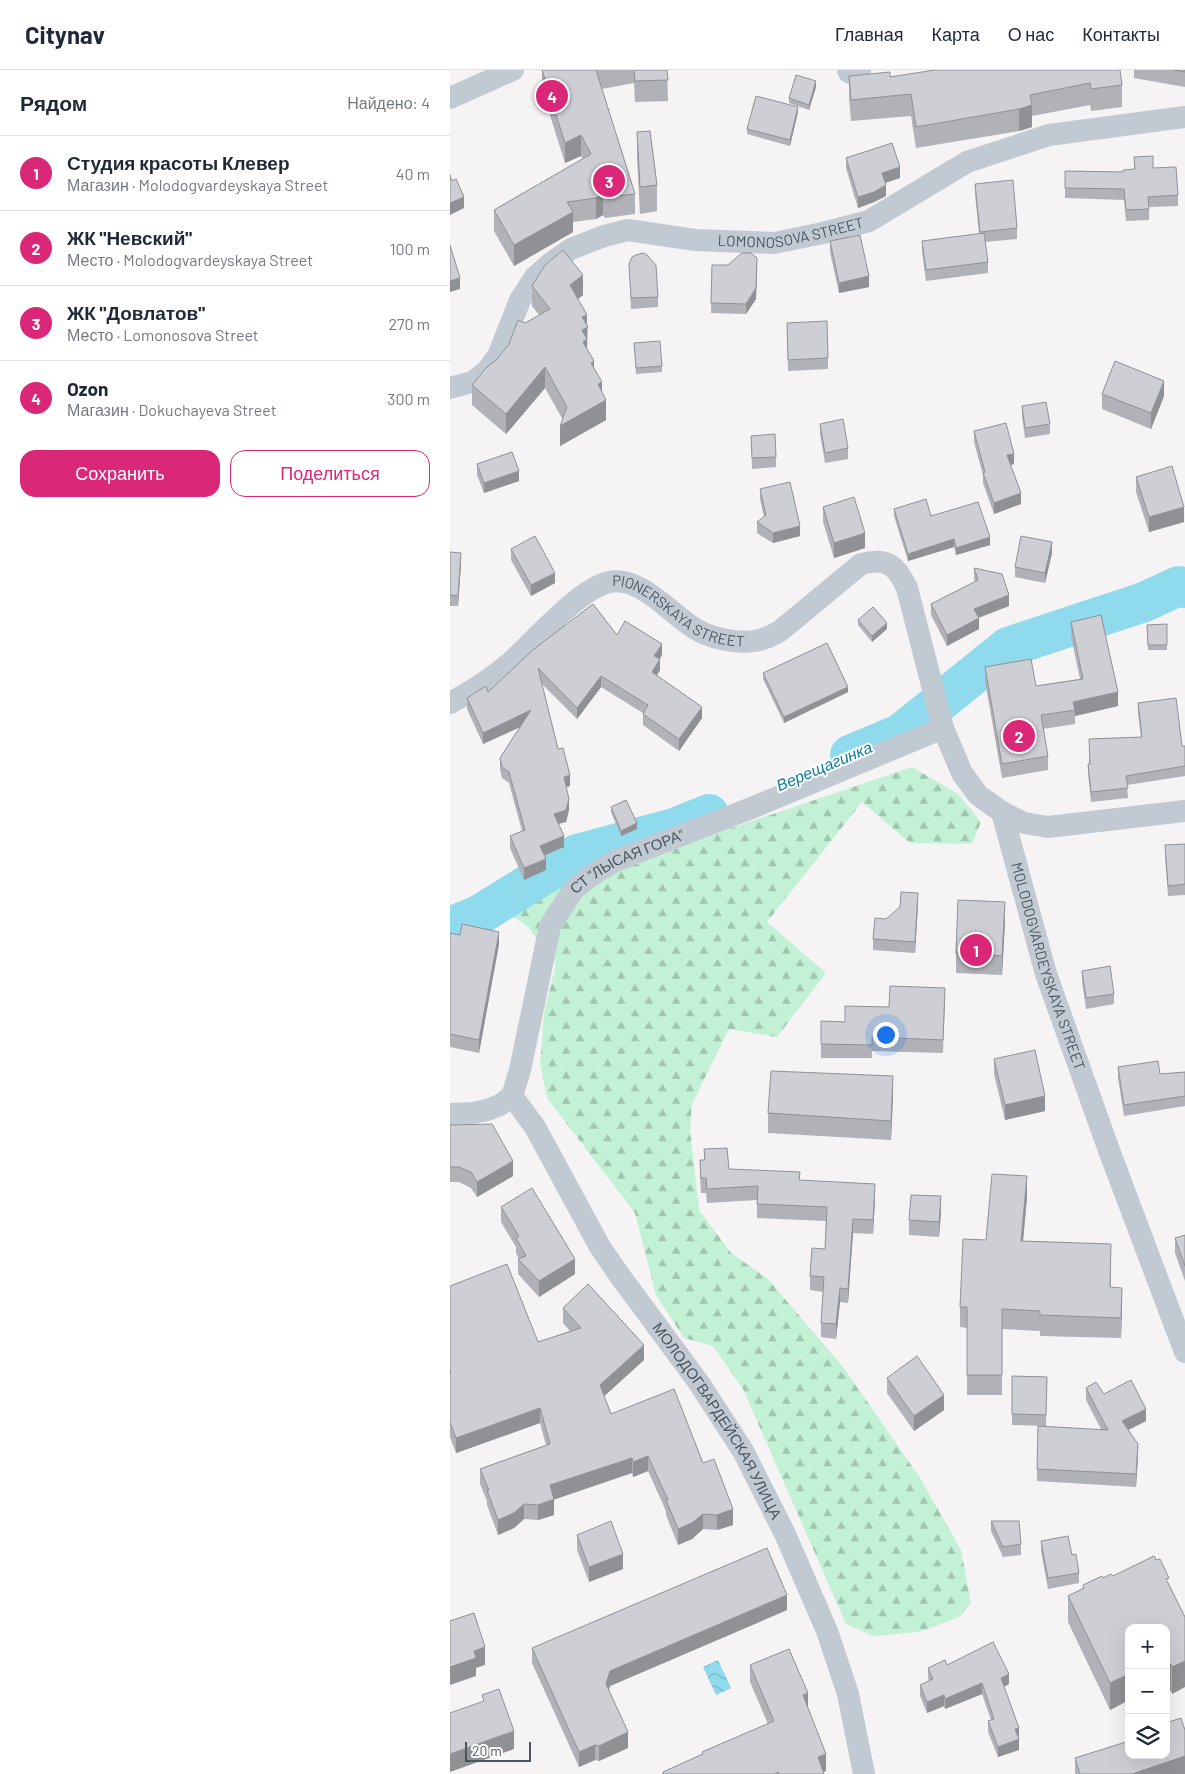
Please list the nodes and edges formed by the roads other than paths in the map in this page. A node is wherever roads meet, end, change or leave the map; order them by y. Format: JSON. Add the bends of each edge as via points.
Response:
{"nodes":[{"id":1,"x":513,"y":70,"type":"edge"},
{"id":2,"x":851,"y":70,"type":"edge"},
{"id":3,"x":857,"y":70,"type":"edge"},
{"id":4,"x":450,"y":98,"type":"edge"},
{"id":5,"x":1185,"y":117,"type":"edge"},
{"id":6,"x":450,"y":388,"type":"edge"},
{"id":7,"x":450,"y":703,"type":"edge"},
{"id":8,"x":944,"y":728,"type":"junction"},
{"id":9,"x":1185,"y":811,"type":"edge"},
{"id":10,"x":1002,"y":812,"type":"junction"},
{"id":11,"x":512,"y":1096,"type":"junction"},
{"id":12,"x":450,"y":1114,"type":"edge"},
{"id":13,"x":1185,"y":1352,"type":"edge"},
{"id":14,"x":864,"y":1774,"type":"edge"}],
"edges":[{"from":1,"to":4,"type":"street"},
{"from":2,"to":3,"type":"street"},
{"from":5,"to":6,"type":"street","name":"LOMONOSOVA STREET","via":[[1049,135],[967,162],[869,221],[823,233],[774,243],[695,240],[628,230],[604,236],[571,249],[552,262],[520,300],[498,356],[487,371],[472,382]]},
{"from":7,"to":8,"type":"street","name":"PIONERSKAYA STREET","via":[[509,664],[581,596],[609,582],[631,584],[693,628],[715,638],[748,642],[766,639],[780,631],[861,564],[875,560],[889,564],[899,572],[907,588]]},
{"from":8,"to":10,"type":"street","via":[[962,773],[978,795]]},
{"from":8,"to":11,"type":"street","name":"СТ \"ЛЫСАЯ ГОРА\"","via":[[615,862],[573,890],[550,926]]},
{"from":9,"to":10,"type":"street","via":[[1048,827],[1024,823]]},
{"from":10,"to":13,"type":"street","name":"MOLODOGVARDEYSKAYA STREET","via":[[1046,974]]},
{"from":11,"to":12,"type":"street","via":[[500,1106],[487,1110]]},
{"from":11,"to":14,"type":"street","name":"МОЛОДОГВАРДЕЙСКАЯ УЛИЦА","via":[[535,1127],[600,1247],[699,1383],[743,1451],[785,1534],[827,1631],[848,1694]]}]}
